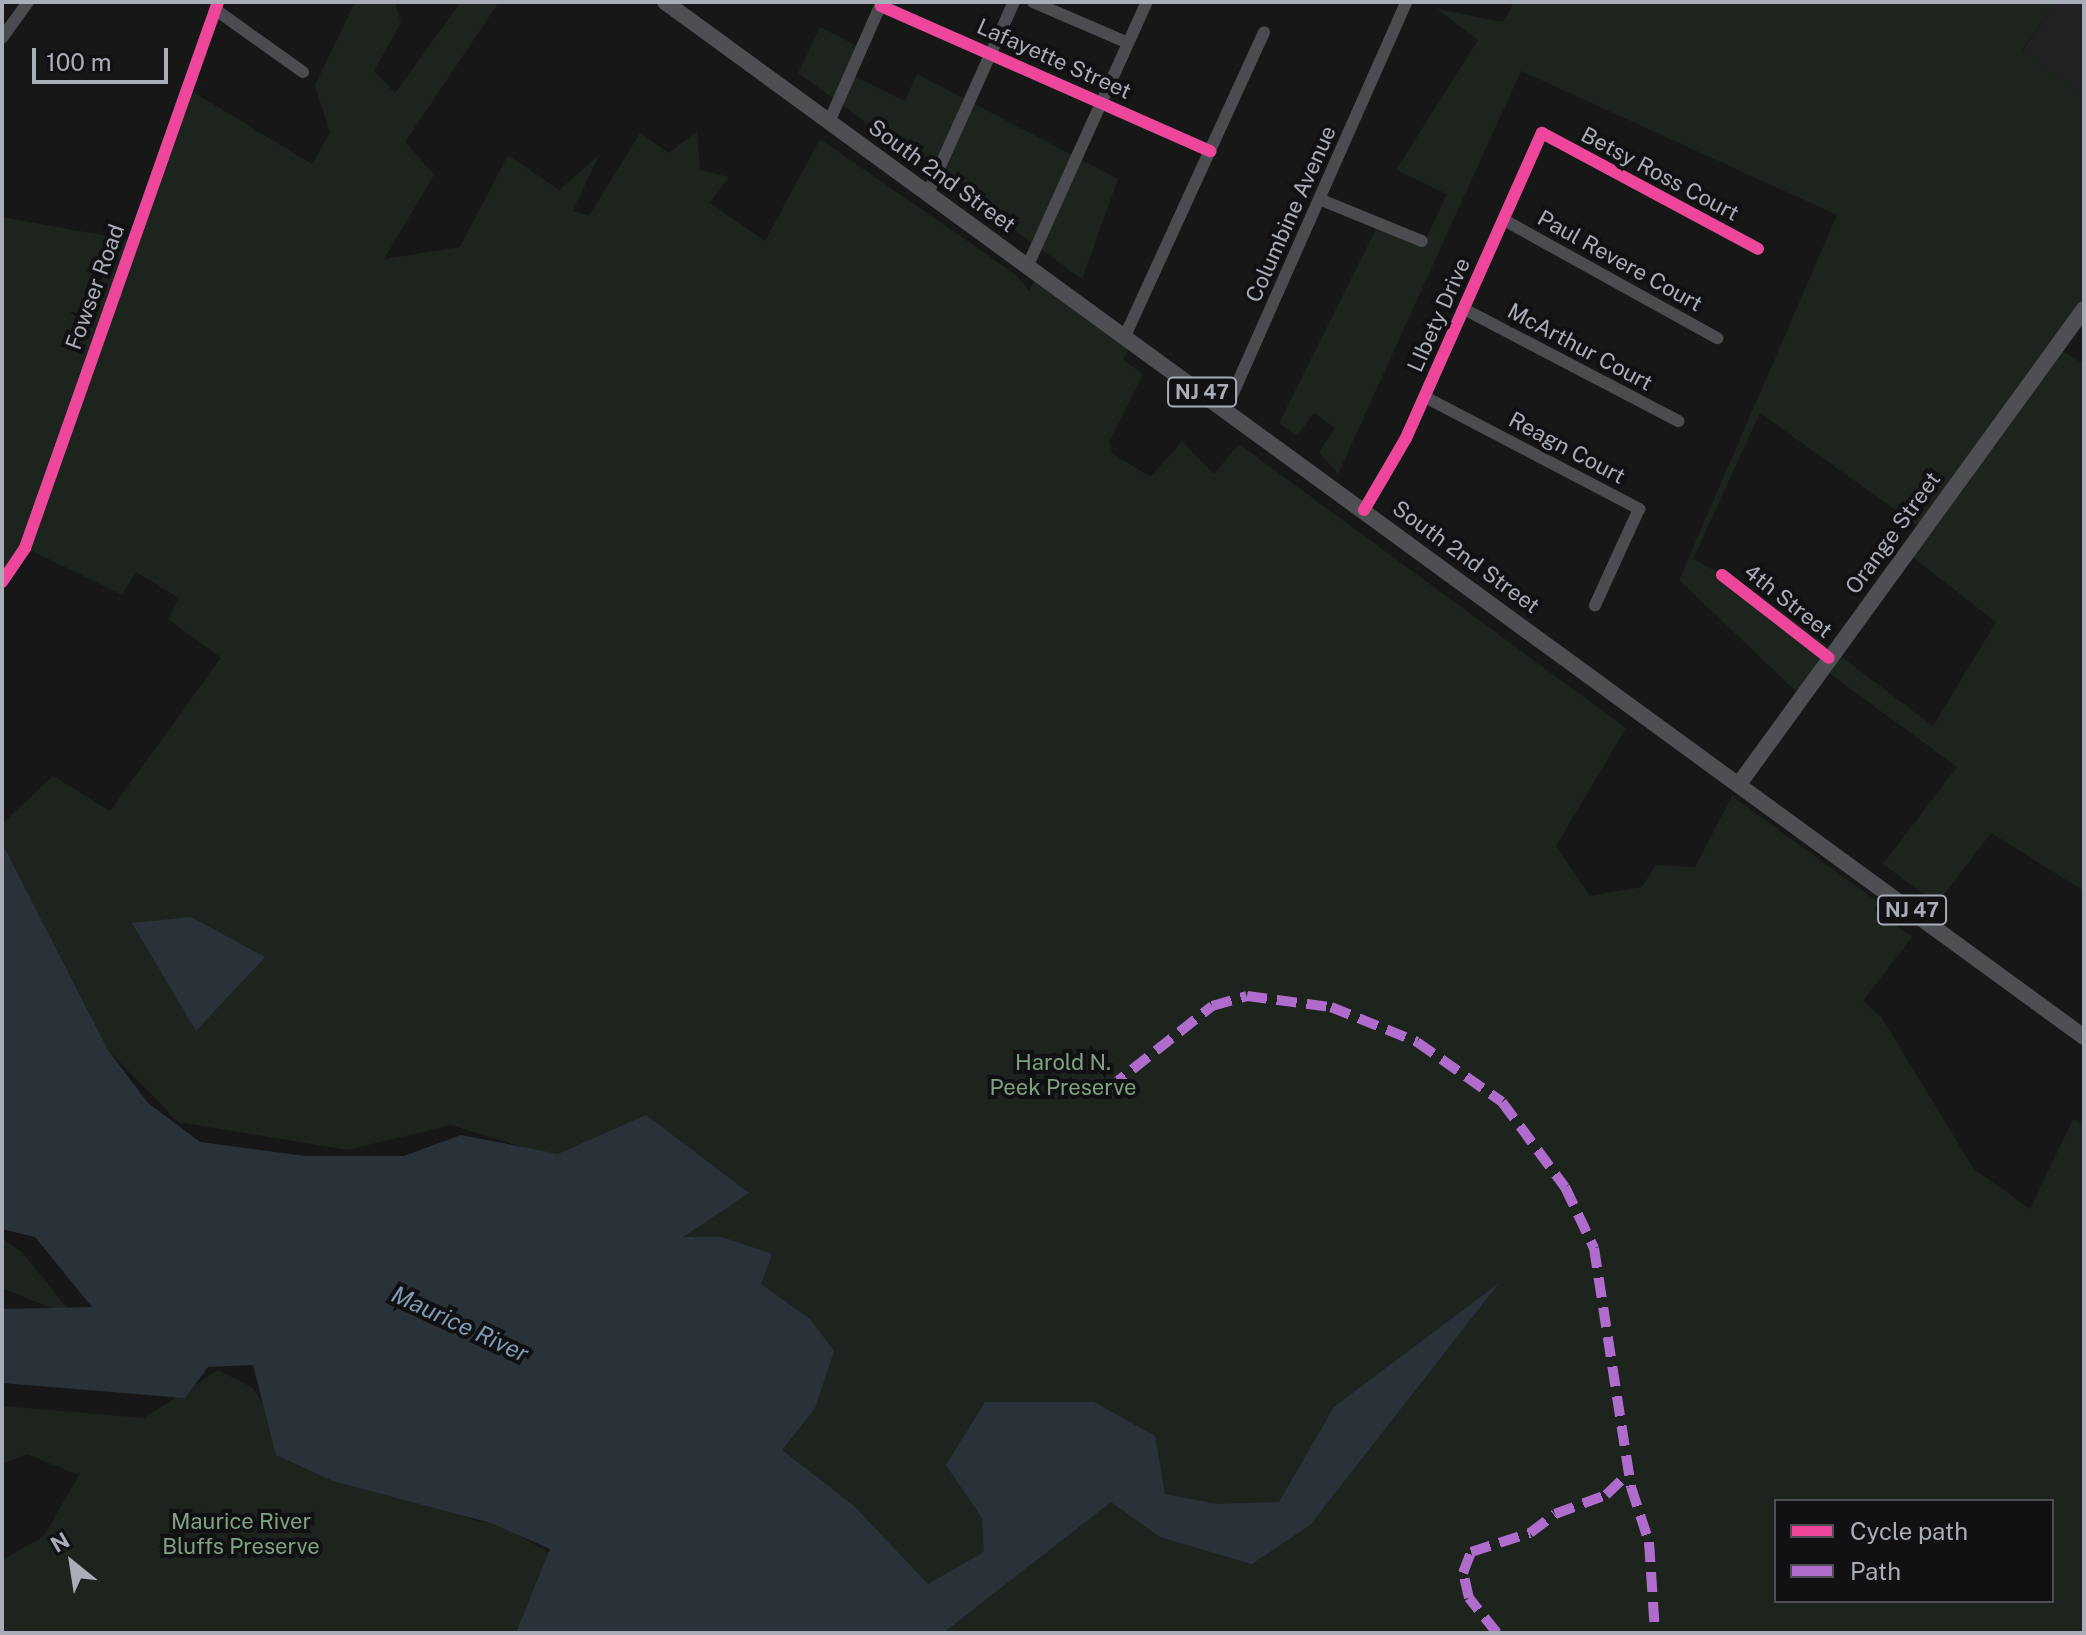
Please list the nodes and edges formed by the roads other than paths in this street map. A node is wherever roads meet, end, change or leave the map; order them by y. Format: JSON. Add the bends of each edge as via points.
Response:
{"nodes":[{"id":1,"x":28,"y":2,"type":"edge"},
{"id":2,"x":665,"y":2,"type":"edge"},
{"id":3,"x":1014,"y":2,"type":"edge"},
{"id":4,"x":1033,"y":2,"type":"edge"},
{"id":5,"x":1147,"y":2,"type":"edge"},
{"id":6,"x":1406,"y":2,"type":"edge"},
{"id":7,"x":881,"y":4,"type":"edge"},
{"id":8,"x":217,"y":6,"type":"edge"},
{"id":9,"x":1264,"y":32,"type":"dead end"},
{"id":10,"x":2,"y":38,"type":"edge"},
{"id":11,"x":1128,"y":43,"type":"junction"},
{"id":12,"x":991,"y":53,"type":"junction"},
{"id":13,"x":303,"y":72,"type":"dead end"},
{"id":14,"x":1102,"y":102,"type":"junction"},
{"id":15,"x":829,"y":122,"type":"junction"},
{"id":16,"x":1542,"y":133,"type":"joint"},
{"id":17,"x":1210,"y":151,"type":"junction"},
{"id":18,"x":928,"y":193,"type":"junction"},
{"id":19,"x":1319,"y":199,"type":"junction"},
{"id":20,"x":1504,"y":220,"type":"junction"},
{"id":21,"x":1422,"y":241,"type":"dead end"},
{"id":22,"x":1758,"y":249,"type":"dead end"},
{"id":23,"x":1028,"y":265,"type":"junction"},
{"id":24,"x":1464,"y":309,"type":"junction"},
{"id":25,"x":2084,"y":309,"type":"edge"},
{"id":26,"x":1125,"y":336,"type":"junction"},
{"id":27,"x":1717,"y":338,"type":"dead end"},
{"id":28,"x":1425,"y":397,"type":"junction"},
{"id":29,"x":1226,"y":409,"type":"junction"},
{"id":30,"x":1678,"y":421,"type":"dead end"},
{"id":31,"x":1364,"y":510,"type":"junction"},
{"id":32,"x":1722,"y":575,"type":"dead end"},
{"id":33,"x":2,"y":582,"type":"edge"},
{"id":34,"x":1595,"y":605,"type":"dead end"},
{"id":35,"x":1829,"y":658,"type":"junction"},
{"id":36,"x":1739,"y":784,"type":"junction"},
{"id":37,"x":2084,"y":1037,"type":"edge"}],
"edges":[{"from":1,"to":10,"type":"street"},
{"from":2,"to":15,"type":"main road","name":"South 2nd Street","number":"NJ 47"},
{"from":3,"to":12,"type":"street"},
{"from":4,"to":11,"type":"street"},
{"from":5,"to":11,"type":"street"},
{"from":6,"to":19,"type":"street","name":"Columbine Avenue"},
{"from":7,"to":12,"type":"street","name":"Lafayette Street"},
{"from":7,"to":15,"type":"street"},
{"from":8,"to":13,"type":"street"},
{"from":8,"to":33,"type":"street","name":"Fowser Road","via":[[25,548]]},
{"from":9,"to":17,"type":"street"},
{"from":11,"to":14,"type":"street"},
{"from":12,"to":14,"type":"street","name":"Lafayette Street"},
{"from":12,"to":18,"type":"street"},
{"from":14,"to":17,"type":"street","name":"Lafayette Street"},
{"from":14,"to":23,"type":"street"},
{"from":15,"to":18,"type":"main road","name":"South 2nd Street","number":"NJ 47"},
{"from":16,"to":20,"type":"street","name":"LIbety Drive"},
{"from":16,"to":22,"type":"street","name":"Betsy Ross Court"},
{"from":17,"to":26,"type":"street"},
{"from":18,"to":23,"type":"main road","name":"South 2nd Street","number":"NJ 47"},
{"from":19,"to":21,"type":"street"},
{"from":19,"to":29,"type":"street","name":"Columbine Avenue"},
{"from":20,"to":24,"type":"street","name":"LIbety Drive"},
{"from":20,"to":27,"type":"street","name":"Paul Revere Court"},
{"from":23,"to":26,"type":"main road","name":"South 2nd Street","number":"NJ 47"},
{"from":24,"to":28,"type":"street","name":"LIbety Drive"},
{"from":24,"to":30,"type":"street","name":"McArthur Court"},
{"from":25,"to":35,"type":"main road","name":"Orange Street"},
{"from":26,"to":29,"type":"main road","name":"South 2nd Street","number":"NJ 47"},
{"from":28,"to":31,"type":"street","name":"LIbety Drive"},
{"from":28,"to":34,"type":"street","name":"Reagn Court","via":[[1639,509]]},
{"from":29,"to":31,"type":"main road","name":"South 2nd Street","number":"NJ 47"},
{"from":31,"to":36,"type":"main road","name":"South 2nd Street","number":"NJ 47"},
{"from":32,"to":35,"type":"street","name":"4th Street"},
{"from":35,"to":36,"type":"main road","name":"Orange Street"},
{"from":36,"to":37,"type":"main road","name":"South 2nd Street","number":"NJ 47"}]}
